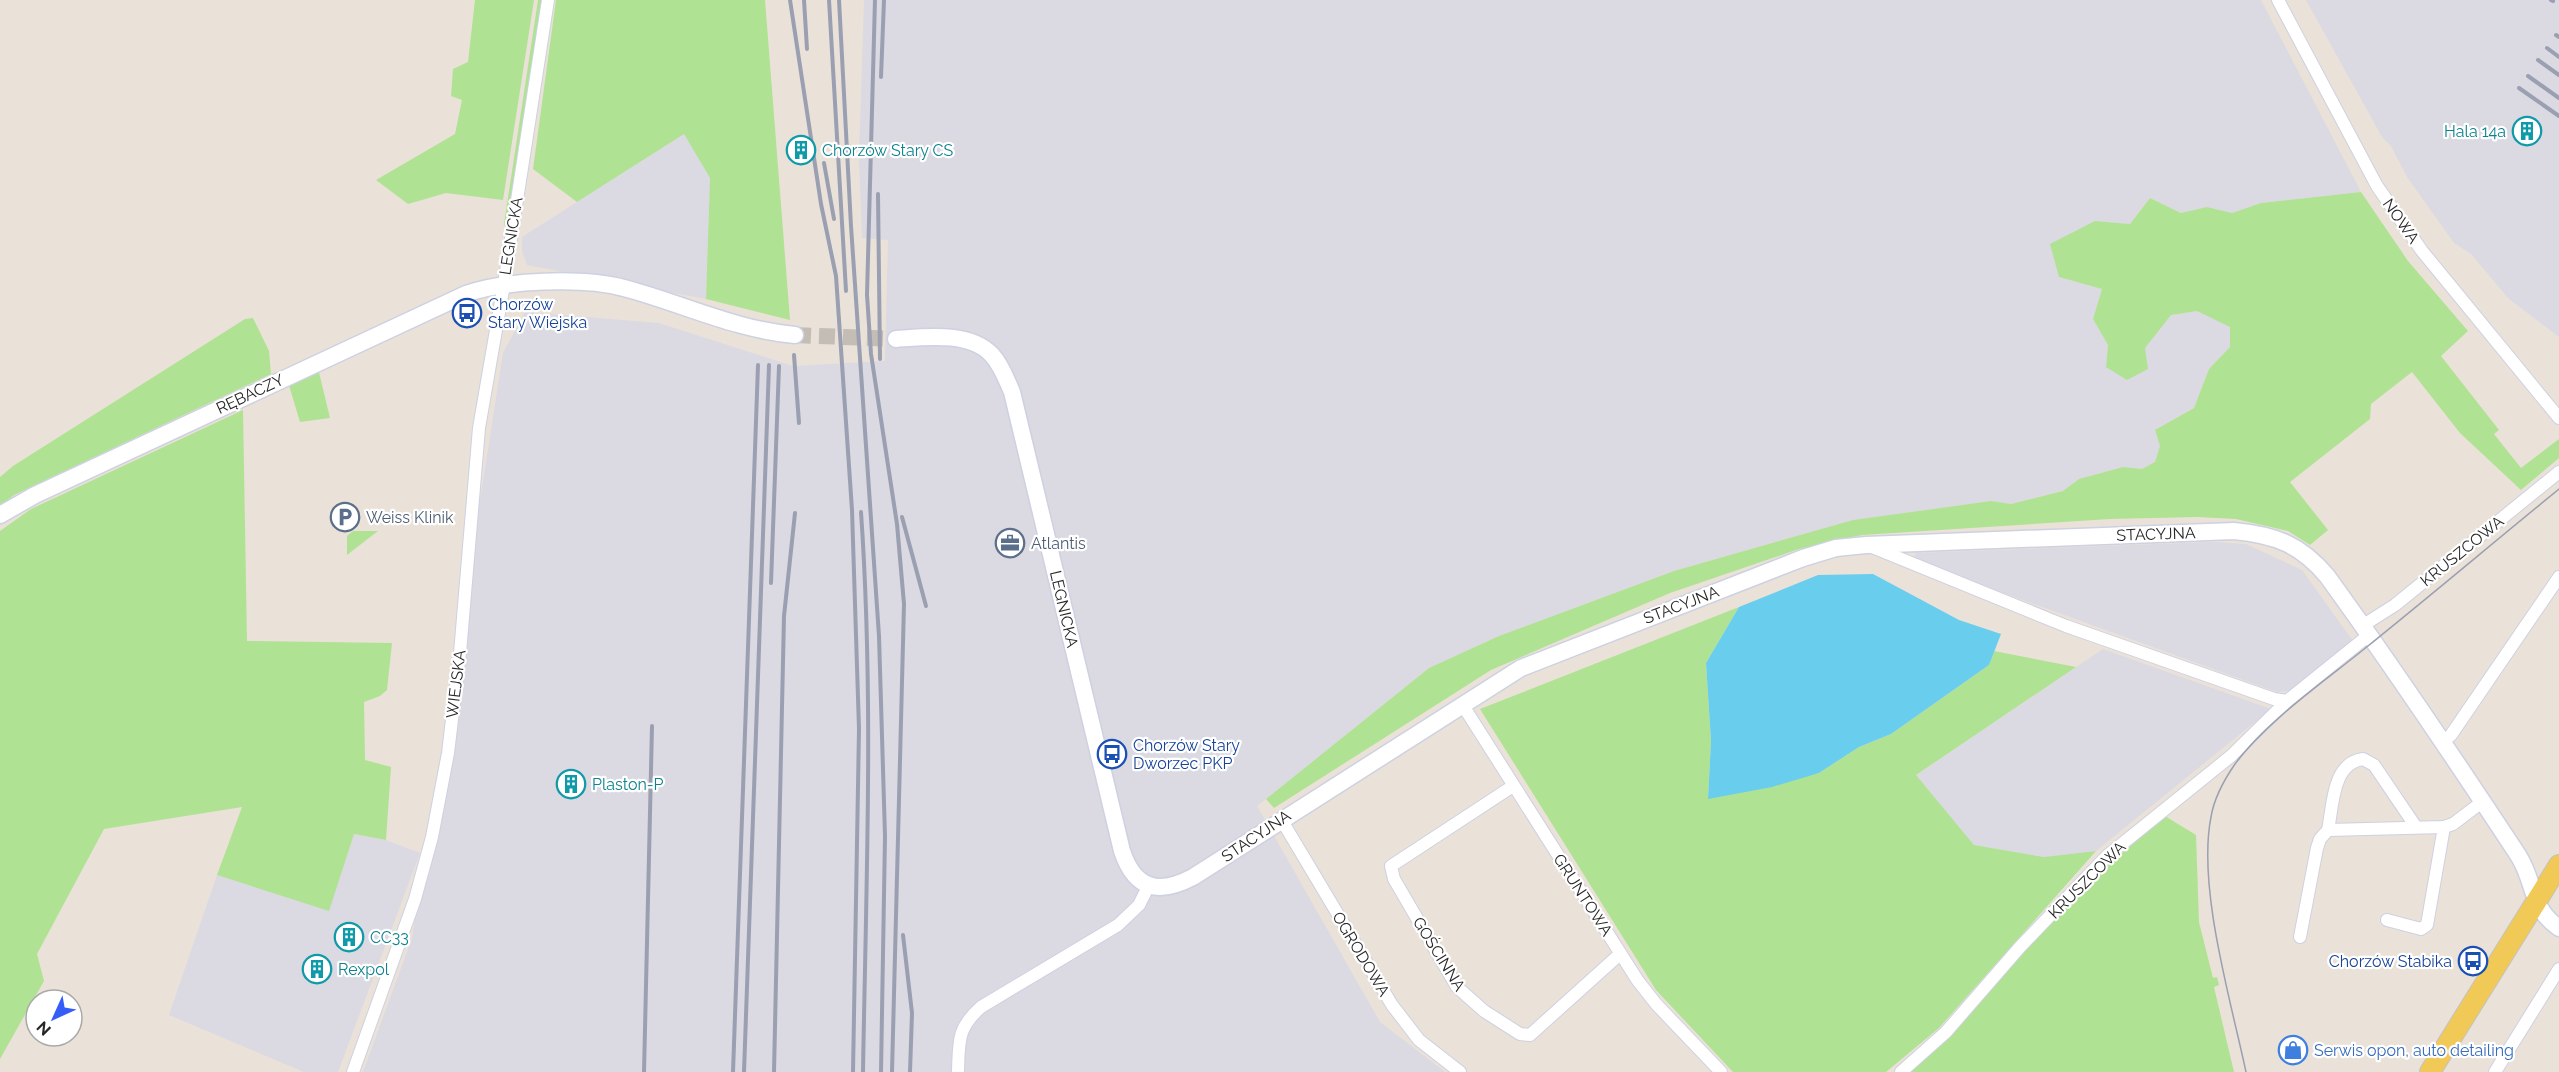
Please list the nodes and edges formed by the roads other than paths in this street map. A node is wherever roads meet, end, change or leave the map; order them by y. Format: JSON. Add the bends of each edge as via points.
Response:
{"nodes":[{"id":1,"x":548,"y":0,"type":"edge"},
{"id":2,"x":2278,"y":0,"type":"edge"},
{"id":3,"x":504,"y":285,"type":"junction"},
{"id":4,"x":795,"y":335,"type":"tunnel mouth"},
{"id":5,"x":896,"y":339,"type":"tunnel mouth"},
{"id":6,"x":2559,"y":418,"type":"edge"},
{"id":7,"x":2559,"y":472,"type":"edge"},
{"id":8,"x":0,"y":515,"type":"edge"},
{"id":9,"x":1866,"y":545,"type":"junction"},
{"id":10,"x":2559,"y":578,"type":"edge"},
{"id":11,"x":2366,"y":630,"type":"junction"},
{"id":12,"x":2287,"y":701,"type":"junction"},
{"id":13,"x":1462,"y":704,"type":"junction"},
{"id":14,"x":2443,"y":742,"type":"junction"},
{"id":15,"x":1514,"y":786,"type":"junction"},
{"id":16,"x":2482,"y":802,"type":"junction"},
{"id":17,"x":1281,"y":819,"type":"junction"},
{"id":18,"x":2416,"y":827,"type":"junction"},
{"id":19,"x":2444,"y":827,"type":"junction"},
{"id":20,"x":2328,"y":830,"type":"junction"},
{"id":21,"x":2559,"y":865,"type":"edge"},
{"id":22,"x":1149,"y":885,"type":"junction"},
{"id":23,"x":2536,"y":902,"type":"junction"},
{"id":24,"x":2387,"y":921,"type":"dead end"},
{"id":25,"x":2559,"y":928,"type":"edge"},
{"id":26,"x":2300,"y":937,"type":"dead end"},
{"id":27,"x":1620,"y":954,"type":"junction"},
{"id":28,"x":2559,"y":969,"type":"edge"},
{"id":29,"x":354,"y":1072,"type":"edge"},
{"id":30,"x":958,"y":1072,"type":"edge"},
{"id":31,"x":1460,"y":1072,"type":"edge"},
{"id":32,"x":1721,"y":1072,"type":"edge"},
{"id":33,"x":1901,"y":1072,"type":"edge"},
{"id":34,"x":2430,"y":1072,"type":"edge"},
{"id":35,"x":2495,"y":1072,"type":"edge"}],
"edges":[{"from":1,"to":3,"type":"street","name":"LEGNICKA"},
{"from":2,"to":6,"type":"street","name":"NOWA","via":[[2377,186],[2422,251]]},
{"from":3,"to":4,"type":"street","name":"LEGNICKA","via":[[588,283],[621,287],[768,333]]},
{"from":3,"to":8,"type":"street","name":"RĘBACZY","via":[[458,297]]},
{"from":3,"to":29,"type":"street","name":"WIEJSKA","via":[[479,428],[448,753],[415,899]]},
{"from":5,"to":22,"type":"street","name":"LEGNICKA","via":[[965,340],[990,353],[1002,369],[1012,392],[1122,851],[1132,874]]},
{"from":7,"to":11,"type":"street","name":"KRUSZCOWA"},
{"from":9,"to":11,"type":"street","name":"STACYJNA","via":[[2234,531],[2260,534],[2284,540],[2315,562]]},
{"from":9,"to":12,"type":"street","via":[[2066,626]]},
{"from":9,"to":13,"type":"street","name":"STACYJNA","via":[[1836,548],[1803,558],[1610,632],[1521,668]]},
{"from":10,"to":14,"type":"street"},
{"from":11,"to":12,"type":"street","name":"KRUSZCOWA"},
{"from":11,"to":14,"type":"street","name":"STACYJNA"},
{"from":12,"to":33,"type":"street","name":"KRUSZCOWA","via":[[2231,756],[2107,856],[1946,1032]]},
{"from":13,"to":15,"type":"street","name":"GRUNTOWA"},
{"from":13,"to":17,"type":"street","name":"STACYJNA"},
{"from":14,"to":16,"type":"street","name":"STACYJNA"},
{"from":15,"to":27,"type":"street","name":"GRUNTOWA"},
{"from":15,"to":27,"type":"street","name":"GOŚCINNA","via":[[1391,866],[1394,879],[1456,987],[1484,1011],[1520,1034],[1530,1035]]},
{"from":16,"to":19,"type":"street"},
{"from":16,"to":23,"type":"street","name":"STACYJNA","via":[[2526,867]]},
{"from":17,"to":22,"type":"street","name":"STACYJNA","via":[[1182,882],[1166,888]]},
{"from":17,"to":31,"type":"street","name":"OGRODOWA","via":[[1392,1005],[1419,1040]]},
{"from":18,"to":19,"type":"street"},
{"from":18,"to":20,"type":"street"},
{"from":18,"to":20,"type":"street","via":[[2374,765],[2363,759],[2351,763],[2340,774]]},
{"from":19,"to":24,"type":"street","via":[[2427,925],[2421,929]]},
{"from":20,"to":26,"type":"street","via":[[2317,848]]},
{"from":21,"to":23,"type":"main road"},
{"from":22,"to":30,"type":"street","via":[[1139,905],[1118,925],[969,1018],[959,1041]]},
{"from":23,"to":25,"type":"street","via":[[2545,919]]},
{"from":23,"to":34,"type":"main road"},
{"from":27,"to":32,"type":"street","name":"GRUNTOWA","via":[[1657,1005]]},
{"from":28,"to":35,"type":"street"}]}
